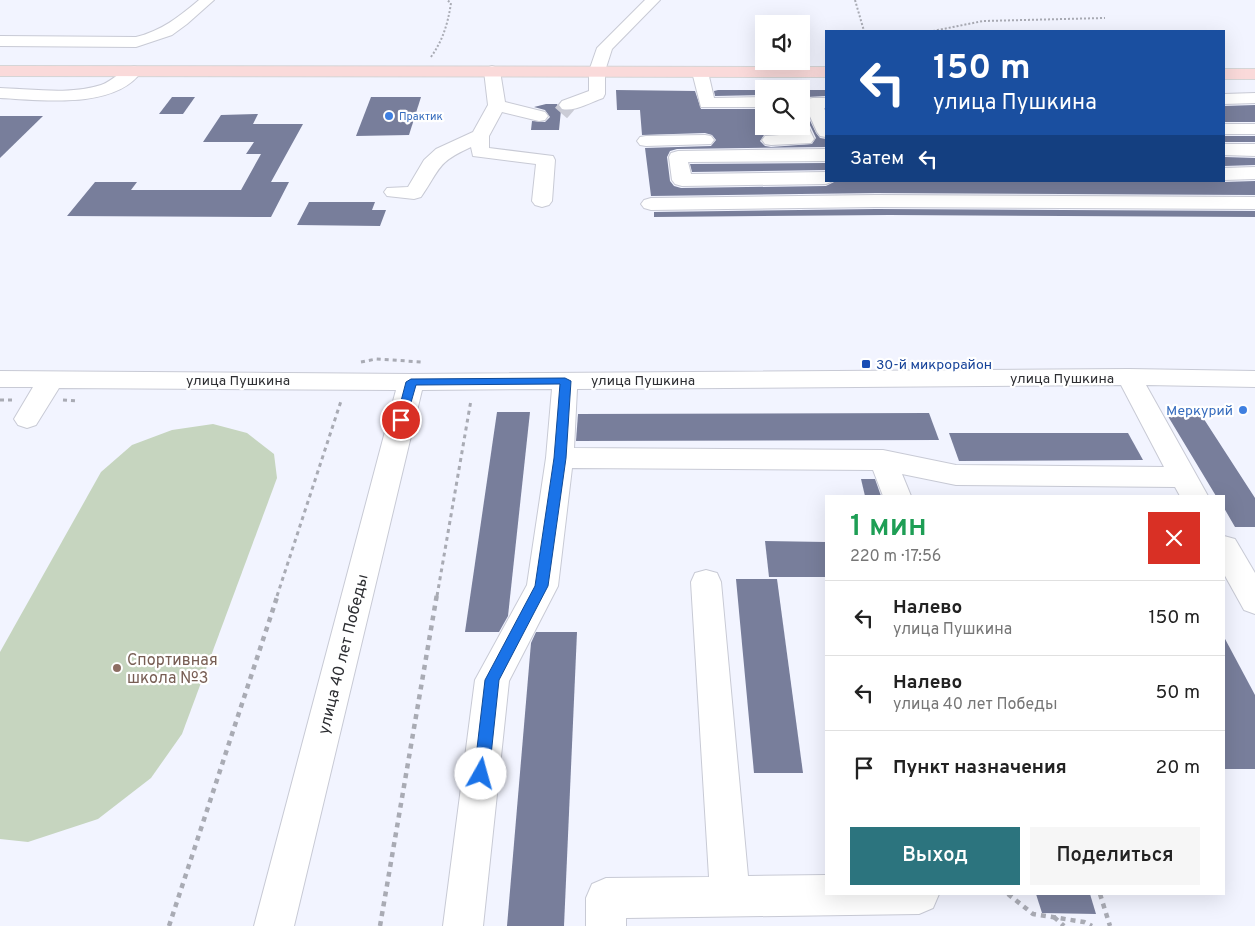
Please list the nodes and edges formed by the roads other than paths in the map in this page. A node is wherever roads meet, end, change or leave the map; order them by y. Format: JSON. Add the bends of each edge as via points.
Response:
{"nodes":[{"id":1,"x":207,"y":0,"type":"edge"},
{"id":2,"x":653,"y":0,"type":"edge"},
{"id":3,"x":0,"y":41,"type":"edge"},
{"id":4,"x":0,"y":71,"type":"edge"},
{"id":5,"x":134,"y":71,"type":"junction"},
{"id":6,"x":492,"y":71,"type":"junction"},
{"id":7,"x":597,"y":71,"type":"junction"},
{"id":8,"x":700,"y":72,"type":"junction"},
{"id":9,"x":825,"y":72,"type":"edge"},
{"id":10,"x":1225,"y":74,"type":"edge"},
{"id":11,"x":1255,"y":74,"type":"edge"},
{"id":12,"x":0,"y":93,"type":"edge"},
{"id":13,"x":1225,"y":98,"type":"edge"},
{"id":14,"x":1255,"y":98,"type":"edge"},
{"id":15,"x":755,"y":102,"type":"edge"},
{"id":16,"x":814,"y":103,"type":"edge"},
{"id":17,"x":497,"y":106,"type":"junction"},
{"id":18,"x":1225,"y":110,"type":"edge"},
{"id":19,"x":1255,"y":110,"type":"edge"},
{"id":20,"x":1225,"y":129,"type":"edge"},
{"id":21,"x":1255,"y":129,"type":"edge"},
{"id":22,"x":825,"y":130,"type":"edge"},
{"id":23,"x":803,"y":135,"type":"edge"},
{"id":24,"x":480,"y":136,"type":"junction"},
{"id":25,"x":646,"y":141,"type":"dead end"},
{"id":26,"x":1225,"y":150,"type":"edge"},
{"id":27,"x":1255,"y":150,"type":"edge"},
{"id":28,"x":825,"y":155,"type":"edge"},
{"id":29,"x":1255,"y":173,"type":"edge"},
{"id":30,"x":1225,"y":174,"type":"edge"},
{"id":31,"x":825,"y":178,"type":"edge"},
{"id":32,"x":865,"y":182,"type":"edge"},
{"id":33,"x":394,"y":192,"type":"dead end"},
{"id":34,"x":542,"y":201,"type":"dead end"},
{"id":35,"x":876,"y":201,"type":"junction"},
{"id":36,"x":1255,"y":203,"type":"edge"},
{"id":37,"x":651,"y":204,"type":"dead end"},
{"id":38,"x":1129,"y":377,"type":"junction"},
{"id":39,"x":0,"y":379,"type":"edge"},
{"id":40,"x":51,"y":379,"type":"junction"},
{"id":41,"x":1255,"y":379,"type":"edge"},
{"id":42,"x":565,"y":381,"type":"junction"},
{"id":43,"x":411,"y":382,"type":"junction"},
{"id":44,"x":27,"y":419,"type":"dead end"},
{"id":45,"x":560,"y":458,"type":"junction"},
{"id":46,"x":882,"y":460,"type":"junction"},
{"id":47,"x":1189,"y":487,"type":"edge"},
{"id":48,"x":897,"y":495,"type":"edge"},
{"id":49,"x":1225,"y":549,"type":"edge"},
{"id":50,"x":706,"y":582,"type":"dead end"},
{"id":51,"x":1255,"y":601,"type":"edge"},
{"id":52,"x":856,"y":895,"type":"edge"},
{"id":53,"x":730,"y":897,"type":"junction"},
{"id":54,"x":274,"y":926,"type":"edge"},
{"id":55,"x":463,"y":926,"type":"edge"},
{"id":56,"x":606,"y":926,"type":"edge"}],
"edges":[{"from":1,"to":3,"type":"street","via":[[170,30],[156,38],[136,42]]},
{"from":2,"to":7,"type":"street","via":[[605,48]]},
{"from":4,"to":5,"type":"main road"},
{"from":5,"to":6,"type":"main road"},
{"from":5,"to":12,"type":"street","via":[[108,88],[81,95]]},
{"from":6,"to":7,"type":"main road"},
{"from":6,"to":17,"type":"street"},
{"from":7,"to":8,"type":"main road"},
{"from":7,"to":17,"type":"street","via":[[597,94],[555,113]]},
{"from":8,"to":9,"type":"main road"},
{"from":8,"to":15,"type":"street","via":[[707,103]]},
{"from":10,"to":11,"type":"main road"},
{"from":13,"to":14,"type":"street"},
{"from":16,"to":22,"type":"street"},
{"from":17,"to":24,"type":"street"},
{"from":18,"to":19,"type":"street"},
{"from":20,"to":21,"type":"street"},
{"from":23,"to":25,"type":"street","via":[[805,139]]},
{"from":24,"to":33,"type":"street","via":[[443,153],[430,164],[414,192]]},
{"from":24,"to":34,"type":"street","via":[[480,152],[546,160]]},
{"from":26,"to":27,"type":"street"},
{"from":28,"to":31,"type":"street","via":[[678,157],[682,180]]},
{"from":29,"to":30,"type":"street"},
{"from":32,"to":35,"type":"street"},
{"from":35,"to":36,"type":"street"},
{"from":35,"to":37,"type":"street"},
{"from":38,"to":41,"type":"street","name":"улица Пушкина"},
{"from":38,"to":42,"type":"street","name":"улица Пушкина"},
{"from":38,"to":47,"type":"street"},
{"from":39,"to":40,"type":"street","name":"улица Пушкина"},
{"from":40,"to":43,"type":"street","name":"улица Пушкина"},
{"from":40,"to":44,"type":"street"},
{"from":42,"to":43,"type":"street","name":"улица Пушкина"},
{"from":42,"to":45,"type":"street"},
{"from":43,"to":54,"type":"street","name":"улица 40 лет Победы"},
{"from":45,"to":46,"type":"street"},
{"from":45,"to":55,"type":"street","via":[[542,586],[492,680]]},
{"from":46,"to":47,"type":"street","via":[[956,475]]},
{"from":46,"to":48,"type":"street"},
{"from":49,"to":51,"type":"street"},
{"from":50,"to":53,"type":"street"},
{"from":52,"to":53,"type":"street"},
{"from":53,"to":56,"type":"street","via":[[606,898]]}]}
